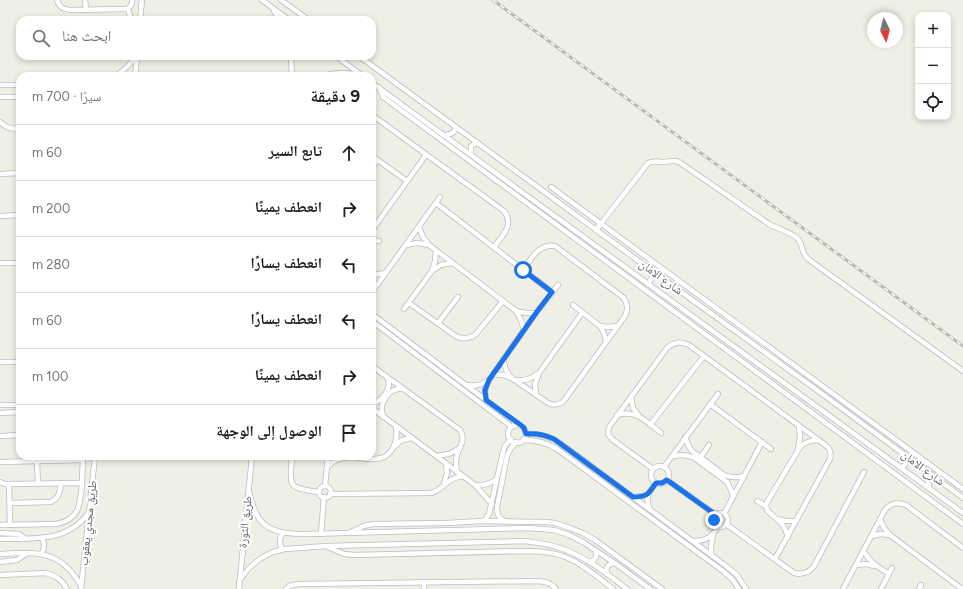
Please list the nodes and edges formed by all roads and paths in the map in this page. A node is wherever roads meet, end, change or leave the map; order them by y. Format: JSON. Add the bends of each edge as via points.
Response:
{"nodes":[{"id":1,"x":57,"y":0,"type":"edge"},
{"id":2,"x":85,"y":0,"type":"edge"},
{"id":3,"x":132,"y":0,"type":"edge"},
{"id":4,"x":142,"y":0,"type":"edge"},
{"id":5,"x":262,"y":0,"type":"edge"},
{"id":6,"x":281,"y":0,"type":"edge"},
{"id":7,"x":273,"y":8,"type":"junction"},
{"id":8,"x":128,"y":9,"type":"junction"},
{"id":9,"x":86,"y":10,"type":"junction"},
{"id":10,"x":130,"y":16,"type":"edge"},
{"id":11,"x":140,"y":16,"type":"edge"},
{"id":12,"x":278,"y":16,"type":"edge"},
{"id":13,"x":284,"y":16,"type":"edge"},
{"id":14,"x":303,"y":16,"type":"edge"},
{"id":15,"x":134,"y":60,"type":"edge"},
{"id":16,"x":137,"y":60,"type":"edge"},
{"id":17,"x":291,"y":60,"type":"edge"},
{"id":18,"x":341,"y":60,"type":"edge"},
{"id":19,"x":364,"y":60,"type":"edge"},
{"id":20,"x":122,"y":72,"type":"edge"},
{"id":21,"x":135,"y":72,"type":"edge"},
{"id":22,"x":292,"y":72,"type":"edge"},
{"id":23,"x":357,"y":72,"type":"edge"},
{"id":24,"x":0,"y":85,"type":"edge"},
{"id":25,"x":16,"y":85,"type":"edge"},
{"id":26,"x":378,"y":87,"type":"joint"},
{"id":27,"x":16,"y":97,"type":"edge"},
{"id":28,"x":0,"y":98,"type":"edge"},
{"id":29,"x":376,"y":118,"type":"edge"},
{"id":30,"x":0,"y":122,"type":"edge"},
{"id":31,"x":456,"y":127,"type":"junction"},
{"id":32,"x":16,"y":129,"type":"edge"},
{"id":33,"x":446,"y":136,"type":"junction"},
{"id":34,"x":478,"y":144,"type":"junction"},
{"id":35,"x":426,"y":155,"type":"junction"},
{"id":36,"x":472,"y":155,"type":"junction"},
{"id":37,"x":377,"y":160,"type":"edge"},
{"id":38,"x":0,"y":174,"type":"edge"},
{"id":39,"x":16,"y":174,"type":"edge"},
{"id":40,"x":407,"y":181,"type":"junction"},
{"id":41,"x":551,"y":187,"type":"dead end"},
{"id":42,"x":440,"y":197,"type":"dead end"},
{"id":43,"x":436,"y":203,"type":"junction"},
{"id":44,"x":16,"y":215,"type":"edge"},
{"id":45,"x":0,"y":216,"type":"edge"},
{"id":46,"x":555,"y":216,"type":"junction"},
{"id":47,"x":551,"y":220,"type":"junction"},
{"id":48,"x":376,"y":224,"type":"edge"},
{"id":49,"x":601,"y":224,"type":"junction"},
{"id":50,"x":419,"y":227,"type":"junction"},
{"id":51,"x":596,"y":230,"type":"junction"},
{"id":52,"x":376,"y":241,"type":"edge"},
{"id":53,"x":379,"y":241,"type":"dead end"},
{"id":54,"x":406,"y":245,"type":"junction"},
{"id":55,"x":429,"y":246,"type":"junction"},
{"id":56,"x":494,"y":247,"type":"junction"},
{"id":57,"x":436,"y":251,"type":"junction"},
{"id":58,"x":0,"y":263,"type":"edge"},
{"id":59,"x":16,"y":263,"type":"edge"},
{"id":60,"x":452,"y":263,"type":"junction"},
{"id":61,"x":432,"y":270,"type":"junction"},
{"id":62,"x":523,"y":270,"type":"junction"},
{"id":63,"x":386,"y":273,"type":"junction"},
{"id":64,"x":655,"y":273,"type":"junction"},
{"id":65,"x":376,"y":274,"type":"edge"},
{"id":66,"x":648,"y":284,"type":"junction"},
{"id":67,"x":558,"y":285,"type":"dead end"},
{"id":68,"x":376,"y":287,"type":"edge"},
{"id":69,"x":552,"y":292,"type":"junction"},
{"id":70,"x":458,"y":297,"type":"dead end"},
{"id":71,"x":503,"y":301,"type":"junction"},
{"id":72,"x":671,"y":301,"type":"junction"},
{"id":73,"x":409,"y":303,"type":"junction"},
{"id":74,"x":573,"y":305,"type":"dead end"},
{"id":75,"x":668,"y":306,"type":"junction"},
{"id":76,"x":716,"y":308,"type":"junction"},
{"id":77,"x":404,"y":309,"type":"dead end"},
{"id":78,"x":516,"y":311,"type":"junction"},
{"id":79,"x":536,"y":313,"type":"junction"},
{"id":80,"x":582,"y":313,"type":"junction"},
{"id":81,"x":712,"y":314,"type":"junction"},
{"id":82,"x":376,"y":317,"type":"edge"},
{"id":83,"x":438,"y":323,"type":"junction"},
{"id":84,"x":376,"y":324,"type":"edge"},
{"id":85,"x":600,"y":326,"type":"junction"},
{"id":86,"x":617,"y":326,"type":"junction"},
{"id":87,"x":524,"y":330,"type":"junction"},
{"id":88,"x":606,"y":341,"type":"junction"},
{"id":89,"x":772,"y":349,"type":"junction"},
{"id":90,"x":768,"y":354,"type":"junction"},
{"id":91,"x":704,"y":356,"type":"junction"},
{"id":92,"x":504,"y":359,"type":"junction"},
{"id":93,"x":0,"y":362,"type":"edge"},
{"id":94,"x":16,"y":362,"type":"edge"},
{"id":95,"x":376,"y":369,"type":"edge"},
{"id":96,"x":963,"y":371,"type":"edge"},
{"id":97,"x":539,"y":373,"type":"junction"},
{"id":98,"x":493,"y":374,"type":"junction"},
{"id":99,"x":387,"y":377,"type":"junction"},
{"id":100,"x":489,"y":380,"type":"junction"},
{"id":101,"x":515,"y":380,"type":"junction"},
{"id":102,"x":465,"y":384,"type":"junction"},
{"id":103,"x":825,"y":388,"type":"junction"},
{"id":104,"x":404,"y":389,"type":"junction"},
{"id":105,"x":821,"y":393,"type":"junction"},
{"id":106,"x":718,"y":394,"type":"dead end"},
{"id":107,"x":536,"y":395,"type":"junction"},
{"id":108,"x":631,"y":397,"type":"junction"},
{"id":109,"x":486,"y":400,"type":"junction"},
{"id":110,"x":376,"y":402,"type":"edge"},
{"id":111,"x":16,"y":404,"type":"edge"},
{"id":112,"x":710,"y":404,"type":"junction"},
{"id":113,"x":0,"y":405,"type":"edge"},
{"id":114,"x":376,"y":411,"type":"edge"},
{"id":115,"x":16,"y":412,"type":"edge"},
{"id":116,"x":0,"y":413,"type":"edge"},
{"id":117,"x":617,"y":415,"type":"junction"},
{"id":118,"x":383,"y":417,"type":"junction"},
{"id":119,"x":640,"y":417,"type":"junction"},
{"id":120,"x":519,"y":425,"type":"junction"},
{"id":121,"x":650,"y":425,"type":"junction"},
{"id":122,"x":396,"y":426,"type":"junction"},
{"id":123,"x":799,"y":426,"type":"junction"},
{"id":124,"x":512,"y":427,"type":"junction"},
{"id":125,"x":853,"y":432,"type":"junction"},
{"id":126,"x":661,"y":433,"type":"dead end"},
{"id":127,"x":526,"y":434,"type":"junction"},
{"id":128,"x":0,"y":436,"type":"edge"},
{"id":129,"x":16,"y":436,"type":"edge"},
{"id":130,"x":686,"y":437,"type":"junction"},
{"id":131,"x":412,"y":438,"type":"junction"},
{"id":132,"x":510,"y":439,"type":"junction"},
{"id":133,"x":848,"y":439,"type":"junction"},
{"id":134,"x":523,"y":440,"type":"junction"},
{"id":135,"x":819,"y":440,"type":"junction"},
{"id":136,"x":516,"y":442,"type":"junction"},
{"id":137,"x":762,"y":442,"type":"junction"},
{"id":138,"x":709,"y":445,"type":"dead end"},
{"id":139,"x":393,"y":447,"type":"junction"},
{"id":140,"x":461,"y":447,"type":"junction"},
{"id":141,"x":771,"y":449,"type":"dead end"},
{"id":142,"x":797,"y":450,"type":"junction"},
{"id":143,"x":436,"y":456,"type":"junction"},
{"id":144,"x":672,"y":456,"type":"junction"},
{"id":145,"x":908,"y":457,"type":"junction"},
{"id":146,"x":700,"y":458,"type":"junction"},
{"id":147,"x":376,"y":459,"type":"edge"},
{"id":148,"x":52,"y":460,"type":"edge"},
{"id":149,"x":83,"y":460,"type":"edge"},
{"id":150,"x":95,"y":460,"type":"edge"},
{"id":151,"x":252,"y":460,"type":"edge"},
{"id":152,"x":292,"y":460,"type":"edge"},
{"id":153,"x":328,"y":460,"type":"edge"},
{"id":154,"x":336,"y":460,"type":"edge"},
{"id":155,"x":37,"y":461,"type":"junction"},
{"id":156,"x":0,"y":462,"type":"edge"},
{"id":157,"x":22,"y":462,"type":"joint"},
{"id":158,"x":446,"y":464,"type":"junction"},
{"id":159,"x":327,"y":467,"type":"junction"},
{"id":160,"x":664,"y":467,"type":"junction"},
{"id":161,"x":901,"y":467,"type":"junction"},
{"id":162,"x":653,"y":469,"type":"junction"},
{"id":163,"x":457,"y":472,"type":"junction"},
{"id":164,"x":864,"y":472,"type":"dead end"},
{"id":165,"x":463,"y":476,"type":"junction"},
{"id":166,"x":744,"y":476,"type":"junction"},
{"id":167,"x":934,"y":476,"type":"junction"},
{"id":168,"x":496,"y":480,"type":"junction"},
{"id":169,"x":667,"y":480,"type":"junction"},
{"id":170,"x":0,"y":482,"type":"edge"},
{"id":171,"x":61,"y":483,"type":"junction"},
{"id":172,"x":82,"y":483,"type":"junction"},
{"id":173,"x":656,"y":483,"type":"junction"},
{"id":174,"x":9,"y":484,"type":"junction"},
{"id":175,"x":38,"y":484,"type":"junction"},
{"id":176,"x":475,"y":485,"type":"junction"},
{"id":177,"x":325,"y":486,"type":"junction"},
{"id":178,"x":442,"y":486,"type":"junction"},
{"id":179,"x":929,"y":487,"type":"junction"},
{"id":180,"x":963,"y":489,"type":"edge"},
{"id":181,"x":248,"y":492,"type":"junction"},
{"id":182,"x":319,"y":492,"type":"junction"},
{"id":183,"x":330,"y":494,"type":"junction"},
{"id":184,"x":648,"y":494,"type":"junction"},
{"id":185,"x":324,"y":497,"type":"junction"},
{"id":186,"x":633,"y":497,"type":"junction"},
{"id":187,"x":733,"y":497,"type":"junction"},
{"id":188,"x":963,"y":498,"type":"edge"},
{"id":189,"x":757,"y":501,"type":"dead end"},
{"id":190,"x":10,"y":503,"type":"junction"},
{"id":191,"x":492,"y":504,"type":"junction"},
{"id":192,"x":766,"y":506,"type":"junction"},
{"id":193,"x":649,"y":509,"type":"junction"},
{"id":194,"x":90,"y":512,"type":"junction"},
{"id":195,"x":963,"y":512,"type":"edge"},
{"id":196,"x":724,"y":514,"type":"junction"},
{"id":197,"x":716,"y":515,"type":"junction"},
{"id":198,"x":776,"y":518,"type":"junction"},
{"id":199,"x":880,"y":519,"type":"junction"},
{"id":200,"x":505,"y":521,"type":"junction"},
{"id":201,"x":796,"y":521,"type":"junction"},
{"id":202,"x":482,"y":522,"type":"junction"},
{"id":203,"x":527,"y":522,"type":"junction"},
{"id":204,"x":447,"y":523,"type":"junction"},
{"id":205,"x":726,"y":524,"type":"junction"},
{"id":206,"x":963,"y":524,"type":"edge"},
{"id":207,"x":0,"y":525,"type":"edge"},
{"id":208,"x":10,"y":525,"type":"junction"},
{"id":209,"x":719,"y":526,"type":"junction"},
{"id":210,"x":527,"y":528,"type":"junction"},
{"id":211,"x":448,"y":530,"type":"junction"},
{"id":212,"x":0,"y":533,"type":"edge"},
{"id":213,"x":283,"y":533,"type":"junction"},
{"id":214,"x":351,"y":533,"type":"junction"},
{"id":215,"x":321,"y":534,"type":"junction"},
{"id":216,"x":713,"y":535,"type":"junction"},
{"id":217,"x":890,"y":535,"type":"junction"},
{"id":218,"x":871,"y":536,"type":"junction"},
{"id":219,"x":788,"y":537,"type":"junction"},
{"id":220,"x":42,"y":538,"type":"junction"},
{"id":221,"x":0,"y":539,"type":"edge"},
{"id":222,"x":26,"y":539,"type":"junction"},
{"id":223,"x":693,"y":541,"type":"junction"},
{"id":224,"x":327,"y":546,"type":"junction"},
{"id":225,"x":963,"y":548,"type":"edge"},
{"id":226,"x":282,"y":549,"type":"junction"},
{"id":227,"x":595,"y":550,"type":"junction"},
{"id":228,"x":864,"y":551,"type":"junction"},
{"id":229,"x":28,"y":553,"type":"junction"},
{"id":230,"x":0,"y":554,"type":"edge"},
{"id":231,"x":41,"y":554,"type":"junction"},
{"id":232,"x":711,"y":555,"type":"junction"},
{"id":233,"x":775,"y":559,"type":"junction"},
{"id":234,"x":0,"y":562,"type":"edge"},
{"id":235,"x":589,"y":562,"type":"junction"},
{"id":236,"x":616,"y":564,"type":"junction"},
{"id":237,"x":856,"y":565,"type":"junction"},
{"id":238,"x":876,"y":566,"type":"junction"},
{"id":239,"x":892,"y":568,"type":"dead end"},
{"id":240,"x":607,"y":574,"type":"junction"},
{"id":241,"x":889,"y":574,"type":"junction"},
{"id":242,"x":0,"y":575,"type":"edge"},
{"id":243,"x":239,"y":581,"type":"junction"},
{"id":244,"x":424,"y":582,"type":"junction"},
{"id":245,"x":81,"y":588,"type":"edge"},
{"id":246,"x":612,"y":588,"type":"edge"},
{"id":247,"x":67,"y":589,"type":"edge"},
{"id":248,"x":239,"y":589,"type":"edge"},
{"id":249,"x":286,"y":589,"type":"edge"},
{"id":250,"x":424,"y":589,"type":"edge"},
{"id":251,"x":556,"y":589,"type":"edge"},
{"id":252,"x":627,"y":589,"type":"edge"},
{"id":253,"x":650,"y":589,"type":"edge"},
{"id":254,"x":662,"y":589,"type":"edge"},
{"id":255,"x":739,"y":589,"type":"edge"},
{"id":256,"x":746,"y":589,"type":"edge"},
{"id":257,"x":843,"y":589,"type":"edge"},
{"id":258,"x":881,"y":589,"type":"edge"},
{"id":259,"x":962,"y":589,"type":"edge"}],
"edges":[{"from":1,"to":9,"type":"street","via":[[60,6],[66,9]]},
{"from":2,"to":9,"type":"street"},
{"from":3,"to":8,"type":"street"},
{"from":4,"to":11,"type":"street"},
{"from":5,"to":7,"type":"street"},
{"from":6,"to":14,"type":"street"},
{"from":7,"to":12,"type":"street"},
{"from":7,"to":13,"type":"street"},
{"from":8,"to":9,"type":"street"},
{"from":8,"to":10,"type":"street"},
{"from":15,"to":20,"type":"street"},
{"from":16,"to":21,"type":"street"},
{"from":17,"to":22,"type":"street"},
{"from":18,"to":23,"type":"street"},
{"from":19,"to":31,"type":"street","name":"شارع الامان"},
{"from":24,"to":25,"type":"street"},
{"from":26,"to":33,"type":"street","name":"شارع الامان"},
{"from":26,"to":47,"type":"street","via":[[383,96]]},
{"from":27,"to":28,"type":"street"},
{"from":29,"to":35,"type":"street"},
{"from":30,"to":32,"type":"street"},
{"from":31,"to":33,"type":"street","via":[[454,132]]},
{"from":31,"to":34,"type":"street","name":"شارع الامان"},
{"from":33,"to":36,"type":"street","name":"شارع الامان"},
{"from":34,"to":36,"type":"street","via":[[471,146]]},
{"from":34,"to":51,"type":"street","name":"شارع الامان"},
{"from":35,"to":40,"type":"street"},
{"from":35,"to":56,"type":"street","via":[[507,214],[507,229]]},
{"from":36,"to":46,"type":"street","name":"شارع الامان"},
{"from":37,"to":40,"type":"street"},
{"from":38,"to":39,"type":"street"},
{"from":40,"to":48,"type":"street"},
{"from":41,"to":49,"type":"street"},
{"from":42,"to":43,"type":"street"},
{"from":43,"to":50,"type":"street"},
{"from":43,"to":56,"type":"street"},
{"from":44,"to":45,"type":"street"},
{"from":46,"to":47,"type":"street"},
{"from":46,"to":66,"type":"street","name":"شارع الامان"},
{"from":47,"to":75,"type":"street"},
{"from":49,"to":51,"type":"street"},
{"from":49,"to":76,"type":"street"},
{"from":49,"to":96,"type":"street","via":[[648,163],[656,160],[679,162],[769,224],[794,235],[800,241],[808,259]]},
{"from":50,"to":54,"type":"street"},
{"from":50,"to":55,"type":"street","via":[[422,237]]},
{"from":51,"to":64,"type":"street","name":"شارع الامان"},
{"from":52,"to":53,"type":"street"},
{"from":54,"to":55,"type":"street","via":[[417,243]]},
{"from":54,"to":63,"type":"street"},
{"from":55,"to":57,"type":"street"},
{"from":56,"to":62,"type":"street"},
{"from":57,"to":60,"type":"street"},
{"from":57,"to":61,"type":"street"},
{"from":58,"to":59,"type":"street"},
{"from":60,"to":61,"type":"street"},
{"from":60,"to":71,"type":"street"},
{"from":61,"to":73,"type":"street"},
{"from":62,"to":69,"type":"street"},
{"from":62,"to":86,"type":"street","via":[[541,248],[555,246],[624,298],[627,302],[627,312]]},
{"from":63,"to":65,"type":"street"},
{"from":63,"to":68,"type":"street"},
{"from":64,"to":66,"type":"street"},
{"from":64,"to":81,"type":"street","name":"شارع الامان"},
{"from":66,"to":72,"type":"street","name":"شارع الامان"},
{"from":67,"to":69,"type":"street"},
{"from":69,"to":79,"type":"street"},
{"from":70,"to":83,"type":"street"},
{"from":71,"to":78,"type":"street"},
{"from":71,"to":83,"type":"street","via":[[476,334],[469,338],[457,337]]},
{"from":72,"to":75,"type":"street"},
{"from":72,"to":125,"type":"street","name":"شارع الامان"},
{"from":73,"to":77,"type":"street"},
{"from":73,"to":83,"type":"street"},
{"from":74,"to":80,"type":"street"},
{"from":75,"to":133,"type":"street"},
{"from":76,"to":81,"type":"street"},
{"from":76,"to":89,"type":"street"},
{"from":78,"to":79,"type":"street"},
{"from":78,"to":87,"type":"street"},
{"from":79,"to":87,"type":"street"},
{"from":80,"to":85,"type":"street"},
{"from":80,"to":97,"type":"street"},
{"from":81,"to":90,"type":"street","name":"شارع الامان"},
{"from":82,"to":102,"type":"street"},
{"from":84,"to":124,"type":"street"},
{"from":85,"to":86,"type":"street"},
{"from":85,"to":88,"type":"street"},
{"from":86,"to":88,"type":"street"},
{"from":87,"to":92,"type":"street"},
{"from":88,"to":107,"type":"street","via":[[563,402],[552,405]]},
{"from":89,"to":90,"type":"street"},
{"from":89,"to":103,"type":"street"},
{"from":90,"to":105,"type":"street","name":"شارع الامان"},
{"from":91,"to":108,"type":"street","via":[[684,343],[671,345]]},
{"from":91,"to":121,"type":"street"},
{"from":91,"to":123,"type":"street"},
{"from":92,"to":98,"type":"street"},
{"from":92,"to":101,"type":"street","via":[[506,370]]},
{"from":93,"to":94,"type":"street"},
{"from":95,"to":99,"type":"street"},
{"from":97,"to":101,"type":"street","via":[[522,381]]},
{"from":97,"to":107,"type":"street","via":[[535,384]]},
{"from":98,"to":100,"type":"street"},
{"from":98,"to":101,"type":"street"},
{"from":99,"to":104,"type":"street"},
{"from":99,"to":110,"type":"street","via":[[388,389]]},
{"from":100,"to":102,"type":"street","via":[[478,385]]},
{"from":100,"to":109,"type":"street","via":[[485,390]]},
{"from":101,"to":107,"type":"street"},
{"from":102,"to":109,"type":"street"},
{"from":103,"to":105,"type":"street"},
{"from":103,"to":180,"type":"street"},
{"from":104,"to":118,"type":"street","via":[[390,392],[382,402]]},
{"from":104,"to":140,"type":"street","via":[[460,430],[463,440]]},
{"from":105,"to":145,"type":"street","name":"شارع الامان"},
{"from":106,"to":112,"type":"street"},
{"from":108,"to":117,"type":"street"},
{"from":108,"to":119,"type":"street","via":[[633,408]]},
{"from":109,"to":120,"type":"street"},
{"from":111,"to":113,"type":"street"},
{"from":112,"to":130,"type":"street"},
{"from":112,"to":137,"type":"street"},
{"from":114,"to":118,"type":"street"},
{"from":115,"to":116,"type":"street"},
{"from":117,"to":119,"type":"street","via":[[629,413]]},
{"from":117,"to":162,"type":"street","via":[[609,427],[608,434]]},
{"from":118,"to":122,"type":"street"},
{"from":119,"to":121,"type":"street"},
{"from":120,"to":124,"type":"street"},
{"from":120,"to":127,"type":"street","via":[[524,428]]},
{"from":121,"to":126,"type":"street"},
{"from":122,"to":131,"type":"street"},
{"from":122,"to":139,"type":"street","via":[[397,437]]},
{"from":123,"to":135,"type":"street"},
{"from":123,"to":142,"type":"street"},
{"from":124,"to":132,"type":"street"},
{"from":125,"to":133,"type":"street"},
{"from":125,"to":161,"type":"street","name":"شارع الامان"},
{"from":127,"to":134,"type":"street"},
{"from":127,"to":186,"type":"street","via":[[535,433],[554,439]]},
{"from":128,"to":129,"type":"street"},
{"from":130,"to":144,"type":"street"},
{"from":130,"to":146,"type":"street","via":[[689,447]]},
{"from":131,"to":139,"type":"street","via":[[402,440]]},
{"from":131,"to":143,"type":"street"},
{"from":132,"to":136,"type":"street"},
{"from":132,"to":168,"type":"street","via":[[502,452]]},
{"from":133,"to":206,"type":"street"},
{"from":134,"to":136,"type":"street"},
{"from":134,"to":255,"type":"street","via":[[538,440],[557,449],[723,571]]},
{"from":135,"to":142,"type":"street","via":[[810,440]]},
{"from":135,"to":201,"type":"street","via":[[828,447],[831,457]]},
{"from":136,"to":200,"type":"street","via":[[507,456],[497,507],[497,513]]},
{"from":137,"to":141,"type":"street"},
{"from":137,"to":166,"type":"street"},
{"from":138,"to":146,"type":"street"},
{"from":139,"to":147,"type":"street","via":[[382,458]]},
{"from":140,"to":143,"type":"street","via":[[449,454]]},
{"from":140,"to":163,"type":"street","via":[[456,459]]},
{"from":142,"to":192,"type":"street"},
{"from":143,"to":158,"type":"street"},
{"from":144,"to":160,"type":"street"},
{"from":144,"to":187,"type":"street","via":[[694,457],[727,482]]},
{"from":145,"to":161,"type":"street","via":[[906,464]]},
{"from":145,"to":167,"type":"street","name":"شارع الامان"},
{"from":146,"to":166,"type":"street","via":[[724,475],[734,478]]},
{"from":148,"to":155,"type":"street"},
{"from":149,"to":172,"type":"street"},
{"from":150,"to":194,"type":"street","name":"طريق مجدي يعقوب"},
{"from":151,"to":181,"type":"street","name":"طريق الثورة"},
{"from":152,"to":182,"type":"street","via":[[290,480],[293,486]]},
{"from":153,"to":159,"type":"street"},
{"from":154,"to":159,"type":"street"},
{"from":155,"to":157,"type":"street"},
{"from":155,"to":175,"type":"street"},
{"from":156,"to":157,"type":"street"},
{"from":158,"to":163,"type":"street"},
{"from":158,"to":178,"type":"street","via":[[446,478]]},
{"from":159,"to":177,"type":"street"},
{"from":160,"to":162,"type":"street","via":[[658,466]]},
{"from":160,"to":169,"type":"street","via":[[668,474]]},
{"from":161,"to":179,"type":"street","name":"شارع الامان"},
{"from":162,"to":173,"type":"street","via":[[651,475]]},
{"from":163,"to":165,"type":"street"},
{"from":164,"to":233,"type":"street","via":[[812,570],[804,574],[794,573]]},
{"from":165,"to":176,"type":"street"},
{"from":165,"to":178,"type":"street","via":[[454,478]]},
{"from":166,"to":187,"type":"street"},
{"from":167,"to":179,"type":"street","via":[[928,481]]},
{"from":167,"to":188,"type":"street","name":"شارع الامان"},
{"from":168,"to":176,"type":"street","via":[[486,485]]},
{"from":168,"to":191,"type":"street"},
{"from":169,"to":173,"type":"street"},
{"from":169,"to":197,"type":"street"},
{"from":170,"to":174,"type":"street"},
{"from":171,"to":172,"type":"street"},
{"from":171,"to":175,"type":"street"},
{"from":171,"to":190,"type":"street","via":[[58,496],[51,502]]},
{"from":172,"to":208,"type":"street","via":[[78,508],[68,520],[56,524]]},
{"from":173,"to":184,"type":"street"},
{"from":174,"to":175,"type":"street"},
{"from":174,"to":190,"type":"street"},
{"from":176,"to":191,"type":"street"},
{"from":177,"to":182,"type":"street","via":[[321,487]]},
{"from":177,"to":183,"type":"street","via":[[330,489]]},
{"from":178,"to":183,"type":"street","via":[[431,493]]},
{"from":179,"to":195,"type":"street","name":"شارع الامان"},
{"from":181,"to":213,"type":"street","via":[[262,522]]},
{"from":181,"to":243,"type":"street","name":"طريق الثورة"},
{"from":182,"to":185,"type":"street","via":[[320,496]]},
{"from":183,"to":185,"type":"street"},
{"from":184,"to":186,"type":"street"},
{"from":184,"to":193,"type":"street"},
{"from":185,"to":215,"type":"street"},
{"from":186,"to":193,"type":"street"},
{"from":187,"to":196,"type":"street"},
{"from":189,"to":192,"type":"street"},
{"from":190,"to":208,"type":"street"},
{"from":191,"to":202,"type":"street","via":[[488,517]]},
{"from":192,"to":198,"type":"street","via":[[768,512]]},
{"from":193,"to":223,"type":"street"},
{"from":194,"to":220,"type":"street","via":[[71,530],[61,535]]},
{"from":194,"to":245,"type":"street","name":"طريق مجدي يعقوب"},
{"from":196,"to":197,"type":"street"},
{"from":196,"to":205,"type":"street","via":[[727,517]]},
{"from":197,"to":209,"type":"street","via":[[714,520]]},
{"from":198,"to":201,"type":"street"},
{"from":198,"to":219,"type":"street","via":[[784,526]]},
{"from":199,"to":217,"type":"street"},
{"from":199,"to":218,"type":"street"},
{"from":199,"to":225,"type":"street","via":[[888,507],[901,503]]},
{"from":200,"to":202,"type":"street"},
{"from":200,"to":203,"type":"street"},
{"from":201,"to":219,"type":"street"},
{"from":202,"to":204,"type":"street"},
{"from":203,"to":210,"type":"street"},
{"from":203,"to":254,"type":"street","via":[[555,523],[583,533]]},
{"from":204,"to":211,"type":"street"},
{"from":204,"to":214,"type":"street","via":[[374,524]]},
{"from":205,"to":209,"type":"street"},
{"from":205,"to":233,"type":"street"},
{"from":207,"to":208,"type":"street"},
{"from":209,"to":216,"type":"street"},
{"from":210,"to":211,"type":"street"},
{"from":210,"to":227,"type":"street","via":[[554,530]]},
{"from":211,"to":214,"type":"street"},
{"from":212,"to":222,"type":"street","via":[[19,534]]},
{"from":213,"to":215,"type":"street"},
{"from":213,"to":226,"type":"street","via":[[280,538]]},
{"from":214,"to":215,"type":"street"},
{"from":216,"to":223,"type":"street","via":[[704,540]]},
{"from":216,"to":232,"type":"street"},
{"from":217,"to":218,"type":"street"},
{"from":217,"to":259,"type":"street"},
{"from":218,"to":228,"type":"street"},
{"from":219,"to":233,"type":"street"},
{"from":220,"to":222,"type":"street"},
{"from":220,"to":231,"type":"street","via":[[44,549]]},
{"from":221,"to":222,"type":"street"},
{"from":223,"to":232,"type":"street"},
{"from":224,"to":226,"type":"street"},
{"from":224,"to":235,"type":"street","via":[[526,541],[557,547]]},
{"from":224,"to":246,"type":"street","via":[[349,555],[526,551],[548,553],[563,556]]},
{"from":226,"to":243,"type":"street","via":[[258,560]]},
{"from":227,"to":235,"type":"street","via":[[596,558]]},
{"from":227,"to":236,"type":"street"},
{"from":228,"to":237,"type":"street"},
{"from":228,"to":238,"type":"street"},
{"from":229,"to":230,"type":"street"},
{"from":229,"to":231,"type":"street"},
{"from":229,"to":234,"type":"street","via":[[17,560]]},
{"from":231,"to":245,"type":"street","via":[[65,566],[77,579]]},
{"from":232,"to":256,"type":"street","via":[[737,575]]},
{"from":235,"to":240,"type":"street"},
{"from":236,"to":240,"type":"street","via":[[613,563],[606,568]]},
{"from":236,"to":253,"type":"street"},
{"from":237,"to":238,"type":"street"},
{"from":237,"to":257,"type":"street"},
{"from":238,"to":241,"type":"street"},
{"from":239,"to":241,"type":"street"},
{"from":240,"to":252,"type":"street"},
{"from":241,"to":258,"type":"street"},
{"from":242,"to":247,"type":"street","via":[[46,573],[59,578]]},
{"from":243,"to":248,"type":"street","name":"طريق الثورة"},
{"from":244,"to":249,"type":"street","via":[[298,584]]},
{"from":244,"to":250,"type":"street"},
{"from":244,"to":251,"type":"street","via":[[539,581],[546,582]]}]}
